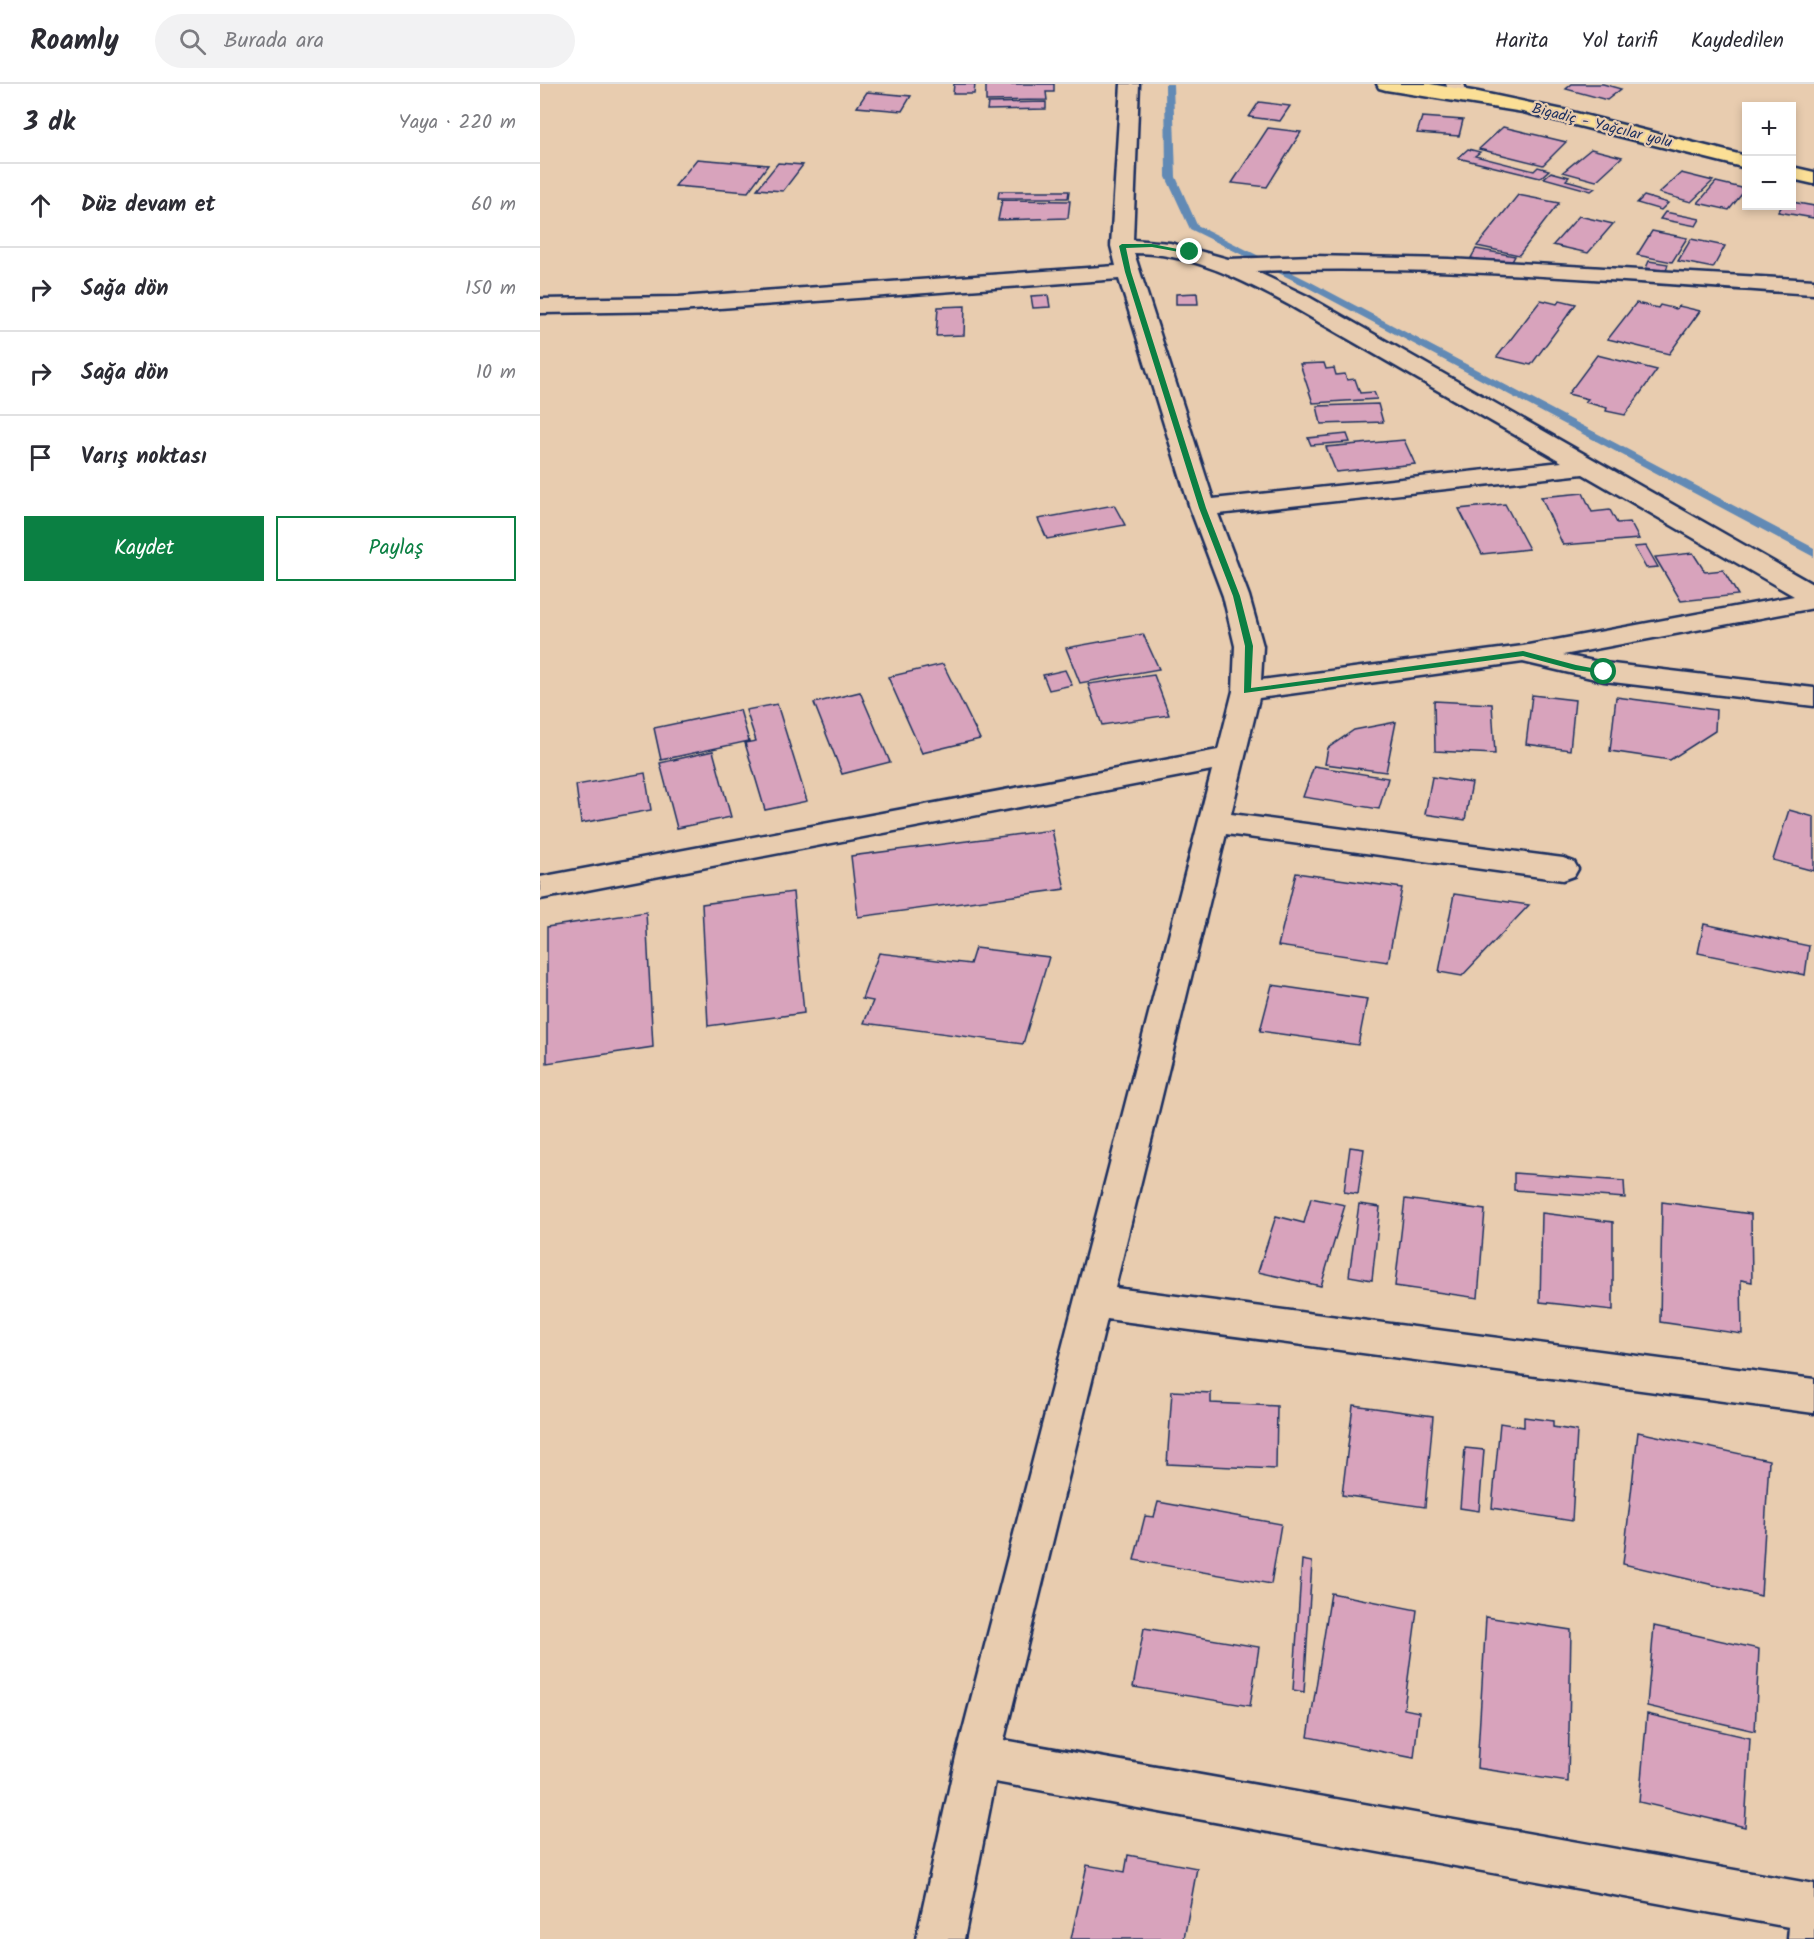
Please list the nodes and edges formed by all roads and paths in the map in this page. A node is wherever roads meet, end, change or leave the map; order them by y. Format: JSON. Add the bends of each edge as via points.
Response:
{"nodes":[{"id":1,"x":1130,"y":84,"type":"edge"},
{"id":2,"x":1386,"y":84,"type":"edge"},
{"id":3,"x":1456,"y":89,"type":"edge"},
{"id":4,"x":1742,"y":161,"type":"edge"},
{"id":5,"x":1796,"y":174,"type":"edge"},
{"id":6,"x":1814,"y":178,"type":"edge"},
{"id":7,"x":1125,"y":259,"type":"junction"},
{"id":8,"x":1241,"y":265,"type":"junction"},
{"id":9,"x":1814,"y":287,"type":"edge"},
{"id":10,"x":540,"y":306,"type":"edge"},
{"id":11,"x":1588,"y":466,"type":"junction"},
{"id":12,"x":1203,"y":508,"type":"junction"},
{"id":13,"x":1814,"y":596,"type":"edge"},
{"id":14,"x":1814,"y":600,"type":"edge"},
{"id":15,"x":1523,"y":654,"type":"junction"},
{"id":16,"x":1247,"y":692,"type":"junction"},
{"id":17,"x":1814,"y":697,"type":"edge"},
{"id":18,"x":1231,"y":757,"type":"junction"},
{"id":19,"x":1215,"y":822,"type":"junction"},
{"id":20,"x":1563,"y":869,"type":"dead end"},
{"id":21,"x":540,"y":888,"type":"edge"},
{"id":22,"x":1092,"y":1301,"type":"junction"},
{"id":23,"x":1814,"y":1396,"type":"edge"},
{"id":24,"x":978,"y":1757,"type":"junction"},
{"id":25,"x":1814,"y":1907,"type":"edge"},
{"id":26,"x":940,"y":1939,"type":"edge"},
{"id":27,"x":1812,"y":1939,"type":"edge"}],
"edges":[{"from":1,"to":7,"type":"street"},
{"from":2,"to":3,"type":"main road","name":"Bigadiç - Yağcılar yolu"},
{"from":3,"to":4,"type":"main road","name":"Bigadiç - Yağcılar yolu"},
{"from":5,"to":6,"type":"main road"},
{"from":7,"to":8,"type":"street","via":[[1172,248]]},
{"from":7,"to":10,"type":"street","via":[[679,304]]},
{"from":7,"to":12,"type":"street"},
{"from":8,"to":9,"type":"street","via":[[1449,265]]},
{"from":8,"to":11,"type":"street"},
{"from":11,"to":12,"type":"street"},
{"from":11,"to":13,"type":"street"},
{"from":12,"to":16,"type":"street","via":[[1236,596],[1249,646]]},
{"from":14,"to":15,"type":"street"},
{"from":15,"to":16,"type":"street"},
{"from":15,"to":17,"type":"street","via":[[1575,668]]},
{"from":16,"to":18,"type":"street"},
{"from":18,"to":19,"type":"street"},
{"from":18,"to":21,"type":"street"},
{"from":19,"to":20,"type":"street"},
{"from":19,"to":22,"type":"street"},
{"from":22,"to":23,"type":"street"},
{"from":22,"to":24,"type":"street"},
{"from":24,"to":25,"type":"street"},
{"from":24,"to":26,"type":"street"},
{"from":25,"to":27,"type":"street"}]}
